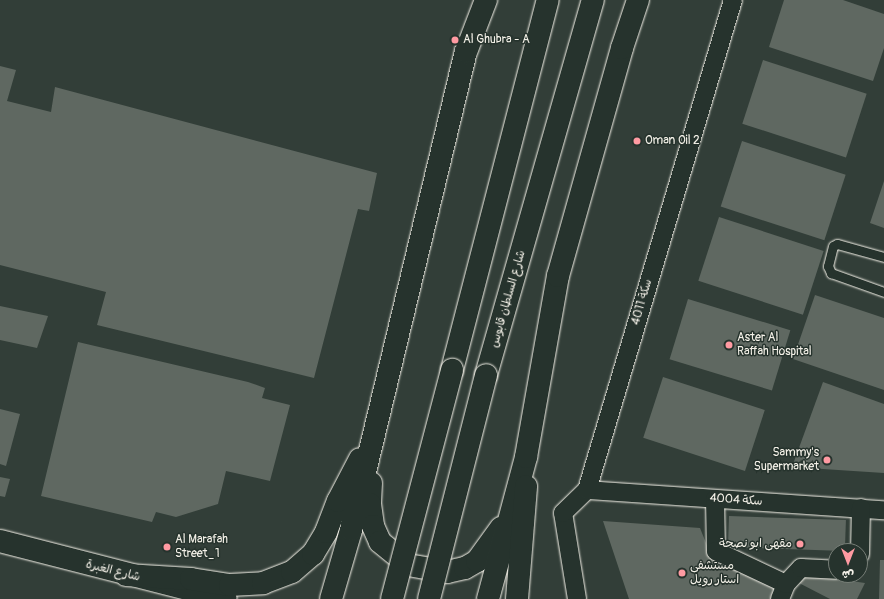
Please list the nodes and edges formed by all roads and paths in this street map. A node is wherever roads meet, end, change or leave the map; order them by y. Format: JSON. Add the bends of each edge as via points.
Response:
{"nodes":[{"id":1,"x":486,"y":0,"type":"edge"},
{"id":2,"x":548,"y":0,"type":"edge"},
{"id":3,"x":593,"y":0,"type":"edge"},
{"id":4,"x":638,"y":0,"type":"edge"},
{"id":5,"x":733,"y":0,"type":"edge"},
{"id":6,"x":884,"y":257,"type":"edge"},
{"id":7,"x":884,"y":292,"type":"edge"},
{"id":8,"x":374,"y":434,"type":"junction"},
{"id":9,"x":526,"y":457,"type":"junction"},
{"id":10,"x":587,"y":490,"type":"junction"},
{"id":11,"x":714,"y":499,"type":"junction"},
{"id":12,"x":861,"y":508,"type":"junction"},
{"id":13,"x":884,"y":510,"type":"edge"},
{"id":14,"x":509,"y":516,"type":"junction"},
{"id":15,"x":0,"y":541,"type":"edge"},
{"id":16,"x":860,"y":543,"type":"edge"},
{"id":17,"x":828,"y":570,"type":"edge"},
{"id":18,"x":126,"y":575,"type":"junction"},
{"id":19,"x":783,"y":595,"type":"edge"},
{"id":20,"x":226,"y":599,"type":"edge"},
{"id":21,"x":331,"y":599,"type":"edge"},
{"id":22,"x":392,"y":599,"type":"edge"},
{"id":23,"x":429,"y":599,"type":"edge"},
{"id":24,"x":488,"y":599,"type":"edge"},
{"id":25,"x":517,"y":599,"type":"edge"},
{"id":26,"x":577,"y":599,"type":"edge"}],
"edges":[{"from":1,"to":8,"type":"main road","via":[[466,52]]},
{"from":2,"to":22,"type":"main road","bridge":true},
{"from":3,"to":23,"type":"main road","name":"شارع السلطان قابوس","bridge":true,"via":[[486,375]]},
{"from":4,"to":9,"type":"main road","via":[[558,276]]},
{"from":5,"to":10,"type":"street","name":"سكة 4011"},
{"from":6,"to":7,"type":"lane","via":[[837,244],[833,246],[828,266],[831,273]]},
{"from":8,"to":14,"type":"main road","via":[[370,504],[373,526],[380,542],[408,565],[447,572],[466,568],[477,561]]},
{"from":8,"to":18,"type":"main road","via":[[313,554],[292,572],[263,583],[230,586],[191,579]]},
{"from":8,"to":21,"type":"main road"},
{"from":9,"to":14,"type":"main road"},
{"from":9,"to":25,"type":"main road","via":[[526,506]]},
{"from":10,"to":11,"type":"street","name":"سكة 4004"},
{"from":10,"to":26,"type":"street","name":"سكة 4011","via":[[563,513]]},
{"from":11,"to":12,"type":"street","name":"سكة 4004"},
{"from":11,"to":19,"type":"street","via":[[716,551]]},
{"from":12,"to":13,"type":"street","name":"سكة 4004"},
{"from":12,"to":16,"type":"street"},
{"from":14,"to":24,"type":"main road"},
{"from":15,"to":18,"type":"main road","name":"شارع الغبرة"},
{"from":17,"to":19,"type":"street","via":[[801,568]]},
{"from":18,"to":20,"type":"main road","name":"شارع الغبرة"}]}
